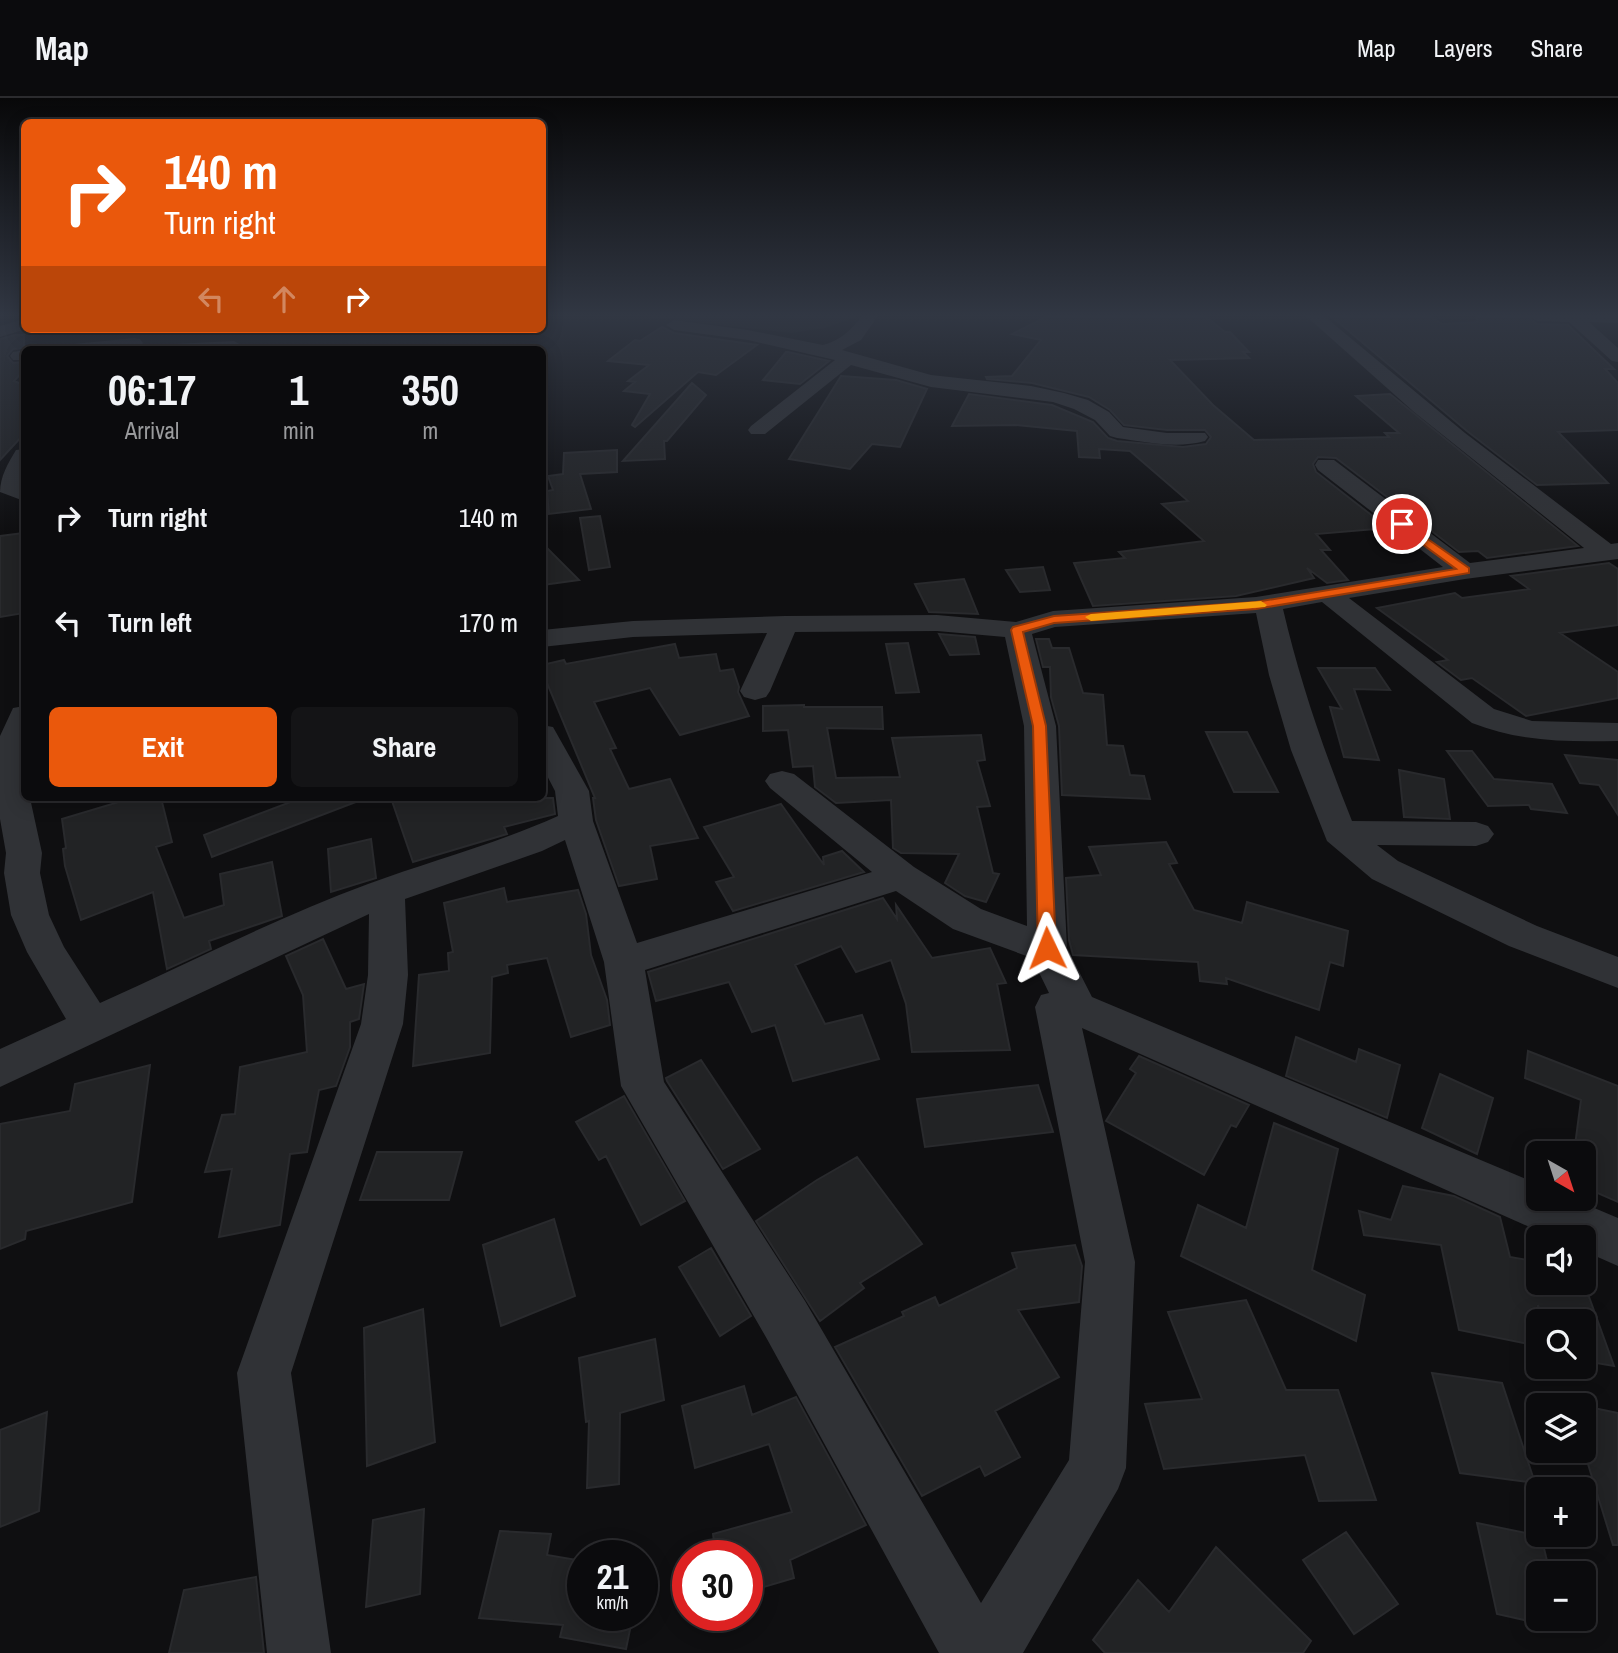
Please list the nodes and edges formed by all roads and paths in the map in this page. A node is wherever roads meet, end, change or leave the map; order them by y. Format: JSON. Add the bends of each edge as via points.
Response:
{"nodes":[{"id":1,"x":810,"y":389,"type":"edge"},
{"id":2,"x":998,"y":389,"type":"edge"},
{"id":3,"x":1397,"y":389,"type":"edge"},
{"id":4,"x":758,"y":430,"type":"dead end"},
{"id":5,"x":1198,"y":438,"type":"dead end"},
{"id":6,"x":21,"y":462,"type":"edge"},
{"id":7,"x":1326,"y":465,"type":"dead end"},
{"id":8,"x":13,"y":494,"type":"edge"},
{"id":9,"x":1612,"y":552,"type":"edge"},
{"id":10,"x":1465,"y":571,"type":"junction"},
{"id":11,"x":1329,"y":595,"type":"junction"},
{"id":12,"x":1268,"y":604,"type":"junction"},
{"id":13,"x":785,"y":624,"type":"junction"},
{"id":14,"x":1017,"y":630,"type":"junction"},
{"id":15,"x":546,"y":639,"type":"edge"},
{"id":16,"x":755,"y":691,"type":"dead end"},
{"id":17,"x":21,"y":715,"type":"edge"},
{"id":18,"x":0,"y":718,"type":"edge"},
{"id":19,"x":21,"y":723,"type":"edge"},
{"id":20,"x":1618,"y":732,"type":"edge"},
{"id":21,"x":546,"y":742,"type":"edge"},
{"id":22,"x":782,"y":781,"type":"dead end"},
{"id":23,"x":576,"y":821,"type":"junction"},
{"id":24,"x":1339,"y":833,"type":"junction"},
{"id":25,"x":1476,"y":834,"type":"dead end"},
{"id":26,"x":901,"y":876,"type":"junction"},
{"id":27,"x":380,"y":894,"type":"junction"},
{"id":28,"x":1047,"y":948,"type":"junction"},
{"id":29,"x":624,"y":962,"type":"junction"},
{"id":30,"x":1618,"y":973,"type":"edge"},
{"id":31,"x":1077,"y":1008,"type":"junction"},
{"id":32,"x":92,"y":1026,"type":"junction"},
{"id":33,"x":0,"y":1069,"type":"edge"},
{"id":34,"x":1618,"y":1241,"type":"edge"},
{"id":35,"x":299,"y":1653,"type":"edge"},
{"id":36,"x":974,"y":1653,"type":"edge"},
{"id":37,"x":987,"y":1653,"type":"edge"}],
"edges":[{"from":1,"to":4,"type":"street"},
{"from":2,"to":5,"type":"street","via":[[1074,403],[1102,416],[1117,432]]},
{"from":3,"to":9,"type":"street","via":[[1475,453]]},
{"from":6,"to":8,"type":"street","via":[[8,487]]},
{"from":7,"to":10,"type":"street"},
{"from":9,"to":10,"type":"street"},
{"from":10,"to":11,"type":"street"},
{"from":11,"to":12,"type":"street"},
{"from":11,"to":20,"type":"street","via":[[1483,716],[1531,731]]},
{"from":12,"to":14,"type":"street","via":[[1054,619]]},
{"from":12,"to":24,"type":"street","via":[[1307,750]]},
{"from":13,"to":14,"type":"street","via":[[937,623]]},
{"from":13,"to":15,"type":"street","via":[[633,629]]},
{"from":13,"to":16,"type":"street"},
{"from":14,"to":28,"type":"street","via":[[1040,726]]},
{"from":17,"to":18,"type":"street"},
{"from":19,"to":32,"type":"street","via":[[6,761],[24,853],[22,873],[30,915]]},
{"from":21,"to":23,"type":"street","via":[[572,791]]},
{"from":22,"to":26,"type":"street"},
{"from":23,"to":27,"type":"street","via":[[529,844]]},
{"from":23,"to":29,"type":"street"},
{"from":24,"to":25,"type":"street"},
{"from":24,"to":30,"type":"street","via":[[1385,870],[1523,936]]},
{"from":26,"to":28,"type":"street","via":[[967,919]]},
{"from":26,"to":29,"type":"street"},
{"from":27,"to":32,"type":"street"},
{"from":27,"to":35,"type":"street","via":[[388,903],[382,1024],[264,1373]]},
{"from":28,"to":31,"type":"street"},
{"from":29,"to":36,"type":"street","via":[[643,1086],[786,1320]]},
{"from":31,"to":34,"type":"street"},
{"from":31,"to":37,"type":"street","via":[[1056,1007],[1110,1262],[1097,1468]]},
{"from":32,"to":33,"type":"street"}]}
